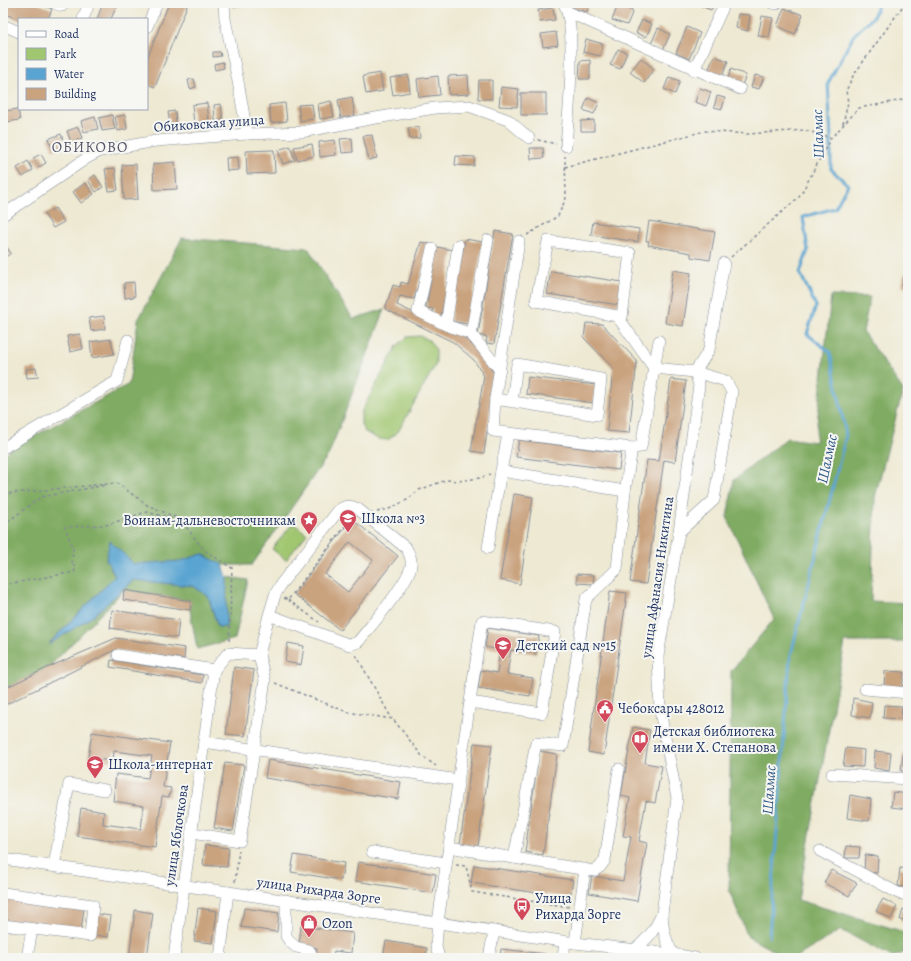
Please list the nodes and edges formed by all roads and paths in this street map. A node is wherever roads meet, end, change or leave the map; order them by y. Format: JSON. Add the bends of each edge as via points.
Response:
{"nodes":[{"id":1,"x":89,"y":3,"type":"edge"},
{"id":2,"x":157,"y":3,"type":"edge"},
{"id":3,"x":224,"y":3,"type":"edge"},
{"id":4,"x":725,"y":3,"type":"edge"},
{"id":5,"x":905,"y":3,"type":"edge"},
{"id":6,"x":566,"y":8,"type":"edge"},
{"id":7,"x":83,"y":18,"type":"edge"},
{"id":8,"x":3,"y":25,"type":"edge"},
{"id":9,"x":148,"y":25,"type":"edge"},
{"id":10,"x":18,"y":32,"type":"edge"},
{"id":11,"x":694,"y":70,"type":"junction"},
{"id":12,"x":740,"y":89,"type":"dead end"},
{"id":13,"x":908,"y":99,"type":"edge"},
{"id":14,"x":843,"y":126,"type":"junction"},
{"id":15,"x":247,"y":134,"type":"junction"},
{"id":16,"x":529,"y":138,"type":"joint"},
{"id":17,"x":831,"y":138,"type":"junction"},
{"id":18,"x":566,"y":146,"type":"joint"},
{"id":19,"x":3,"y":215,"type":"edge"},
{"id":20,"x":488,"y":240,"type":"dead end"},
{"id":21,"x":519,"y":240,"type":"joint"},
{"id":22,"x":458,"y":244,"type":"dead end"},
{"id":23,"x":432,"y":249,"type":"dead end"},
{"id":24,"x":724,"y":263,"type":"joint"},
{"id":25,"x":617,"y":316,"type":"junction"},
{"id":26,"x":446,"y":325,"type":"junction"},
{"id":27,"x":471,"y":334,"type":"junction"},
{"id":28,"x":128,"y":340,"type":"dead end"},
{"id":29,"x":659,"y":341,"type":"dead end"},
{"id":30,"x":654,"y":368,"type":"junction"},
{"id":31,"x":500,"y":370,"type":"junction"},
{"id":32,"x":695,"y":372,"type":"junction"},
{"id":33,"x":496,"y":399,"type":"junction"},
{"id":34,"x":512,"y":402,"type":"junction"},
{"id":35,"x":508,"y":434,"type":"junction"},
{"id":36,"x":3,"y":448,"type":"edge"},
{"id":37,"x":632,"y":448,"type":"junction"},
{"id":38,"x":501,"y":471,"type":"junction"},
{"id":39,"x":117,"y":483,"type":"junction"},
{"id":40,"x":625,"y":491,"type":"junction"},
{"id":41,"x":3,"y":494,"type":"edge"},
{"id":42,"x":362,"y":512,"type":"junction"},
{"id":43,"x":180,"y":520,"type":"junction"},
{"id":44,"x":3,"y":525,"type":"edge"},
{"id":45,"x":679,"y":532,"type":"junction"},
{"id":46,"x":488,"y":548,"type":"dead end"},
{"id":47,"x":3,"y":585,"type":"edge"},
{"id":48,"x":275,"y":595,"type":"junction"},
{"id":49,"x":269,"y":615,"type":"junction"},
{"id":50,"x":350,"y":645,"type":"junction"},
{"id":51,"x":228,"y":653,"type":"junction"},
{"id":52,"x":118,"y":655,"type":"dead end"},
{"id":53,"x":259,"y":655,"type":"junction"},
{"id":54,"x":214,"y":670,"type":"junction"},
{"id":55,"x":265,"y":680,"type":"junction"},
{"id":56,"x":865,"y":689,"type":"dead end"},
{"id":57,"x":908,"y":693,"type":"edge"},
{"id":58,"x":470,"y":702,"type":"junction"},
{"id":59,"x":393,"y":720,"type":"junction"},
{"id":60,"x":204,"y":742,"type":"junction"},
{"id":61,"x":254,"y":749,"type":"junction"},
{"id":62,"x":440,"y":768,"type":"dead end"},
{"id":63,"x":619,"y":768,"type":"dead end"},
{"id":64,"x":832,"y":774,"type":"dead end"},
{"id":65,"x":908,"y":779,"type":"edge"},
{"id":66,"x":458,"y":780,"type":"junction"},
{"id":67,"x":105,"y":790,"type":"dead end"},
{"id":68,"x":192,"y":833,"type":"junction"},
{"id":69,"x":240,"y":841,"type":"junction"},
{"id":70,"x":449,"y":847,"type":"junction"},
{"id":71,"x":820,"y":851,"type":"dead end"},
{"id":72,"x":372,"y":852,"type":"dead end"},
{"id":73,"x":514,"y":858,"type":"junction"},
{"id":74,"x":3,"y":859,"type":"edge"},
{"id":75,"x":446,"y":863,"type":"junction"},
{"id":76,"x":54,"y":866,"type":"junction"},
{"id":77,"x":585,"y":870,"type":"junction"},
{"id":78,"x":184,"y":885,"type":"junction"},
{"id":79,"x":232,"y":889,"type":"junction"},
{"id":80,"x":3,"y":893,"type":"edge"},
{"id":81,"x":908,"y":895,"type":"edge"},
{"id":82,"x":286,"y":900,"type":"junction"},
{"id":83,"x":579,"y":909,"type":"junction"},
{"id":84,"x":662,"y":914,"type":"junction"},
{"id":85,"x":438,"y":922,"type":"junction"},
{"id":86,"x":3,"y":924,"type":"edge"},
{"id":87,"x":32,"y":929,"type":"junction"},
{"id":88,"x":494,"y":931,"type":"junction"},
{"id":89,"x":570,"y":942,"type":"junction"},
{"id":90,"x":631,"y":952,"type":"edge"},
{"id":91,"x":673,"y":954,"type":"junction"},
{"id":92,"x":27,"y":958,"type":"edge"},
{"id":93,"x":174,"y":958,"type":"edge"},
{"id":94,"x":220,"y":958,"type":"edge"},
{"id":95,"x":311,"y":958,"type":"edge"},
{"id":96,"x":439,"y":958,"type":"edge"},
{"id":97,"x":489,"y":958,"type":"edge"},
{"id":98,"x":563,"y":958,"type":"edge"},
{"id":99,"x":695,"y":958,"type":"edge"}],
"edges":[{"from":1,"to":7,"type":"street"},
{"from":2,"to":9,"type":"street"},
{"from":3,"to":15,"type":"street"},
{"from":4,"to":11,"type":"street"},
{"from":5,"to":14,"type":"path","via":[[853,76],[846,91],[848,102]]},
{"from":6,"to":11,"type":"street"},
{"from":6,"to":18,"type":"street","via":[[571,29]]},
{"from":8,"to":10,"type":"street"},
{"from":11,"to":12,"type":"street"},
{"from":13,"to":14,"type":"path","via":[[859,108]]},
{"from":14,"to":17,"type":"path"},
{"from":15,"to":16,"type":"street","name":"Обиковская улица","via":[[301,132],[435,108],[469,106],[508,120]]},
{"from":15,"to":19,"type":"street","name":"Обиковская улица","via":[[156,141],[100,151]]},
{"from":16,"to":18,"type":"path"},
{"from":17,"to":21,"type":"path","via":[[805,130],[748,134],[705,131],[565,168],[566,198],[558,216]]},
{"from":17,"to":24,"type":"path","via":[[800,196]]},
{"from":20,"to":27,"type":"street"},
{"from":21,"to":31,"type":"street"},
{"from":22,"to":26,"type":"street"},
{"from":23,"to":26,"type":"street","via":[[418,311]]},
{"from":24,"to":32,"type":"street","via":[[708,350]]},
{"from":25,"to":25,"type":"street","via":[[536,302],[548,241],[630,253],[622,317]]},
{"from":25,"to":30,"type":"street"},
{"from":26,"to":27,"type":"street"},
{"from":27,"to":31,"type":"street"},
{"from":28,"to":36,"type":"street","via":[[117,381]]},
{"from":29,"to":30,"type":"street"},
{"from":30,"to":32,"type":"street"},
{"from":30,"to":37,"type":"street","via":[[641,447]]},
{"from":31,"to":33,"type":"street"},
{"from":32,"to":45,"type":"street","name":"улица Афанасия Никитина","via":[[699,385]]},
{"from":32,"to":45,"type":"street","via":[[726,381],[732,392],[714,500]]},
{"from":33,"to":34,"type":"street"},
{"from":33,"to":35,"type":"street","via":[[494,431]]},
{"from":34,"to":34,"type":"street","via":[[597,415],[601,379],[517,364]]},
{"from":35,"to":37,"type":"street"},
{"from":35,"to":38,"type":"street"},
{"from":37,"to":40,"type":"street"},
{"from":38,"to":40,"type":"street"},
{"from":38,"to":42,"type":"path","via":[[458,482],[446,480],[419,490],[407,500],[389,509]]},
{"from":38,"to":46,"type":"street"},
{"from":39,"to":41,"type":"path"},
{"from":39,"to":43,"type":"path","via":[[147,506]]},
{"from":39,"to":44,"type":"path","via":[[40,497]]},
{"from":40,"to":73,"type":"street","via":[[617,569],[586,599],[564,746],[536,743]]},
{"from":42,"to":48,"type":"path","via":[[288,600]]},
{"from":42,"to":48,"type":"street","via":[[350,505],[343,506]]},
{"from":42,"to":50,"type":"street","via":[[406,548],[411,556],[411,565],[405,581],[358,642]]},
{"from":43,"to":47,"type":"path","via":[[146,512],[106,524],[65,526],[73,548],[72,565],[76,567],[74,572]]},
{"from":43,"to":51,"type":"path","via":[[204,550],[232,568]]},
{"from":45,"to":84,"type":"street","name":"улица Афанасия Никитина","via":[[658,656],[660,711],[677,798]]},
{"from":48,"to":49,"type":"street"},
{"from":49,"to":50,"type":"street"},
{"from":49,"to":53,"type":"street"},
{"from":50,"to":59,"type":"path"},
{"from":51,"to":53,"type":"street"},
{"from":51,"to":54,"type":"street"},
{"from":52,"to":54,"type":"street"},
{"from":53,"to":55,"type":"street"},
{"from":54,"to":60,"type":"street","name":"улица Яблочкова"},
{"from":55,"to":59,"type":"path","via":[[348,712]]},
{"from":55,"to":61,"type":"street"},
{"from":56,"to":57,"type":"street"},
{"from":58,"to":58,"type":"street","via":[[482,621],[555,632],[542,713]]},
{"from":58,"to":66,"type":"street"},
{"from":59,"to":62,"type":"path","via":[[422,756]]},
{"from":60,"to":61,"type":"street"},
{"from":60,"to":68,"type":"street","name":"улица Яблочкова"},
{"from":61,"to":66,"type":"street"},
{"from":61,"to":69,"type":"street"},
{"from":63,"to":77,"type":"street","via":[[605,860],[594,871]]},
{"from":64,"to":65,"type":"street"},
{"from":66,"to":70,"type":"street"},
{"from":67,"to":76,"type":"street","via":[[69,784]]},
{"from":68,"to":69,"type":"street"},
{"from":68,"to":78,"type":"street","name":"улица Яблочкова"},
{"from":69,"to":79,"type":"path"},
{"from":70,"to":73,"type":"street"},
{"from":70,"to":75,"type":"street"},
{"from":71,"to":81,"type":"street","via":[[898,893]]},
{"from":72,"to":75,"type":"street"},
{"from":73,"to":77,"type":"street"},
{"from":74,"to":76,"type":"street","name":"улица Рихарда Зорге"},
{"from":75,"to":83,"type":"path","via":[[466,866],[472,892]]},
{"from":75,"to":85,"type":"street"},
{"from":76,"to":78,"type":"street","name":"улица Рихарда Зорге"},
{"from":77,"to":83,"type":"street"},
{"from":78,"to":79,"type":"street","name":"улица Рихарда Зорге"},
{"from":78,"to":93,"type":"street","name":"улица Яблочкова"},
{"from":79,"to":82,"type":"street","name":"улица Рихарда Зорге"},
{"from":79,"to":94,"type":"street"},
{"from":80,"to":87,"type":"street","via":[[93,905],[90,936]]},
{"from":82,"to":85,"type":"street","name":"улица Рихарда Зорге"},
{"from":82,"to":95,"type":"street","via":[[286,936],[296,947],[309,950]]},
{"from":83,"to":89,"type":"street"},
{"from":84,"to":90,"type":"street","via":[[645,941]]},
{"from":84,"to":91,"type":"street","name":"улица Афанасия Никитина","via":[[663,931]]},
{"from":85,"to":88,"type":"street","name":"улица Рихарда Зорге"},
{"from":85,"to":96,"type":"street","via":[[436,946]]},
{"from":86,"to":87,"type":"street"},
{"from":87,"to":92,"type":"street"},
{"from":88,"to":89,"type":"street","name":"улица Рихарда Зорге"},
{"from":88,"to":97,"type":"street"},
{"from":89,"to":90,"type":"street","name":"улица Рихарда Зорге"},
{"from":89,"to":98,"type":"street"},
{"from":90,"to":91,"type":"street"},
{"from":91,"to":99,"type":"street"}]}
